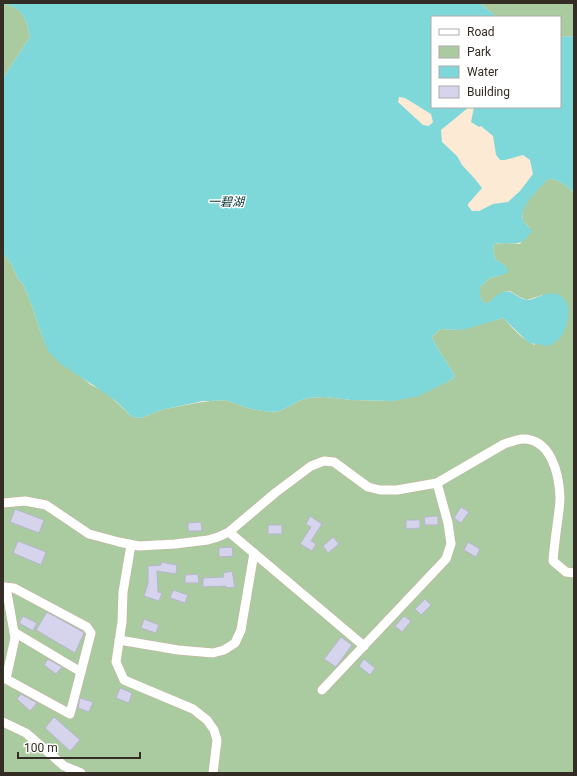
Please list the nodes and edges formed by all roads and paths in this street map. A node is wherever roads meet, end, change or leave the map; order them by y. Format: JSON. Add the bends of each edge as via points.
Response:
{"nodes":[{"id":1,"x":437,"y":483,"type":"junction"},
{"id":2,"x":3,"y":503,"type":"edge"},
{"id":3,"x":229,"y":532,"type":"junction"},
{"id":4,"x":131,"y":545,"type":"junction"},
{"id":5,"x":254,"y":553,"type":"junction"},
{"id":6,"x":574,"y":572,"type":"edge"},
{"id":7,"x":4,"y":587,"type":"edge"},
{"id":8,"x":14,"y":632,"type":"junction"},
{"id":9,"x":119,"y":640,"type":"junction"},
{"id":10,"x":364,"y":646,"type":"junction"},
{"id":11,"x":81,"y":672,"type":"junction"},
{"id":12,"x":322,"y":690,"type":"dead end"},
{"id":13,"x":3,"y":722,"type":"edge"},
{"id":14,"x":81,"y":773,"type":"edge"},
{"id":15,"x":213,"y":773,"type":"edge"}],
"edges":[{"from":1,"to":3,"type":"street","via":[[397,490],[380,490],[368,487],[334,462],[324,461],[311,466]]},
{"from":1,"to":6,"type":"street","via":[[504,444],[523,439],[540,444],[552,458],[560,498],[552,561],[566,572]]},
{"from":1,"to":10,"type":"street","via":[[451,544],[446,560]]},
{"from":2,"to":4,"type":"street","via":[[26,501],[46,506],[89,534]]},
{"from":3,"to":4,"type":"street","via":[[208,540]]},
{"from":3,"to":5,"type":"street"},
{"from":4,"to":9,"type":"street","via":[[123,592]]},
{"from":5,"to":9,"type":"street","via":[[241,630],[235,642],[224,650],[178,650]]},
{"from":5,"to":10,"type":"street"},
{"from":7,"to":8,"type":"street"},
{"from":7,"to":11,"type":"street","via":[[14,588],[87,627],[91,633]]},
{"from":8,"to":11,"type":"street"},
{"from":8,"to":11,"type":"street","via":[[6,679],[70,714]]},
{"from":9,"to":15,"type":"street","via":[[116,662],[124,680],[193,710],[207,720],[217,740]]},
{"from":10,"to":12,"type":"street"},
{"from":13,"to":14,"type":"street","via":[[26,733],[64,766]]}]}
